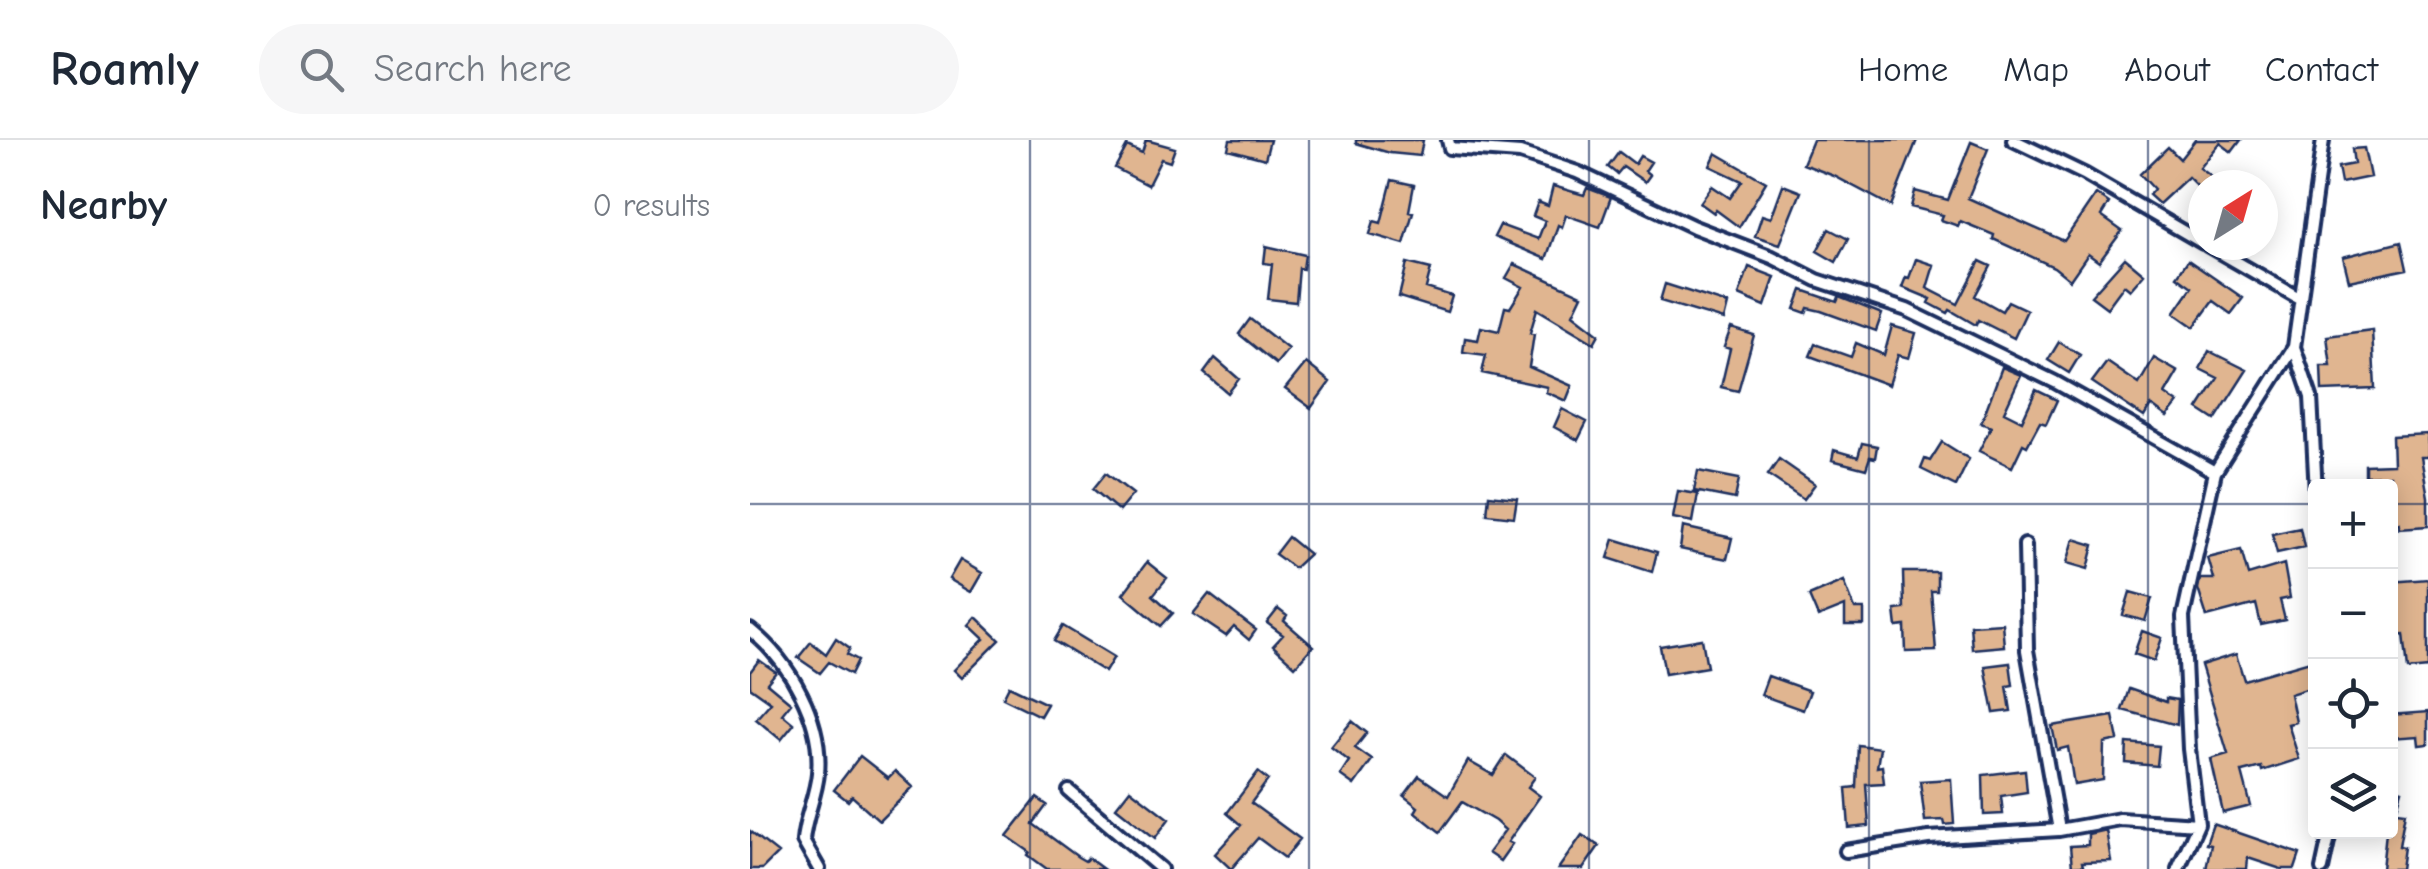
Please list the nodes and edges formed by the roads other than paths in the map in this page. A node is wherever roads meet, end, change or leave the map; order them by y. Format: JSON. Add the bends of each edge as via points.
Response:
{"nodes":[{"id":1,"x":1448,"y":140,"type":"edge"},
{"id":2,"x":2013,"y":140,"type":"edge"},
{"id":3,"x":2323,"y":140,"type":"edge"},
{"id":4,"x":2188,"y":234,"type":"edge"},
{"id":5,"x":2233,"y":260,"type":"edge"},
{"id":6,"x":2299,"y":298,"type":"junction"},
{"id":7,"x":2294,"y":347,"type":"junction"},
{"id":8,"x":2215,"y":472,"type":"junction"},
{"id":9,"x":2315,"y":479,"type":"edge"},
{"id":10,"x":2024,"y":545,"type":"dead end"},
{"id":11,"x":750,"y":630,"type":"edge"},
{"id":12,"x":1069,"y":790,"type":"dead end"},
{"id":13,"x":2198,"y":824,"type":"junction"},
{"id":14,"x":2059,"y":830,"type":"junction"},
{"id":15,"x":2328,"y":839,"type":"edge"},
{"id":16,"x":1846,"y":851,"type":"dead end"},
{"id":17,"x":819,"y":869,"type":"edge"},
{"id":18,"x":1160,"y":869,"type":"edge"},
{"id":19,"x":2178,"y":869,"type":"edge"},
{"id":20,"x":2322,"y":869,"type":"edge"}],
"edges":[{"from":1,"to":8,"type":"street","via":[[1450,148],[1520,154],[1589,177],[1817,280],[1907,310],[2055,382]]},
{"from":2,"to":4,"type":"street"},
{"from":3,"to":6,"type":"street"},
{"from":5,"to":6,"type":"street"},
{"from":6,"to":7,"type":"street"},
{"from":7,"to":8,"type":"street"},
{"from":7,"to":9,"type":"street","via":[[2311,397]]},
{"from":8,"to":13,"type":"street","via":[[2183,617]]},
{"from":10,"to":14,"type":"street","via":[[2026,650]]},
{"from":11,"to":17,"type":"street","via":[[792,678],[813,723],[818,771],[803,841]]},
{"from":12,"to":18,"type":"street"},
{"from":13,"to":14,"type":"street","via":[[2120,820]]},
{"from":13,"to":19,"type":"street"},
{"from":14,"to":16,"type":"street"},
{"from":15,"to":20,"type":"street"}]}
